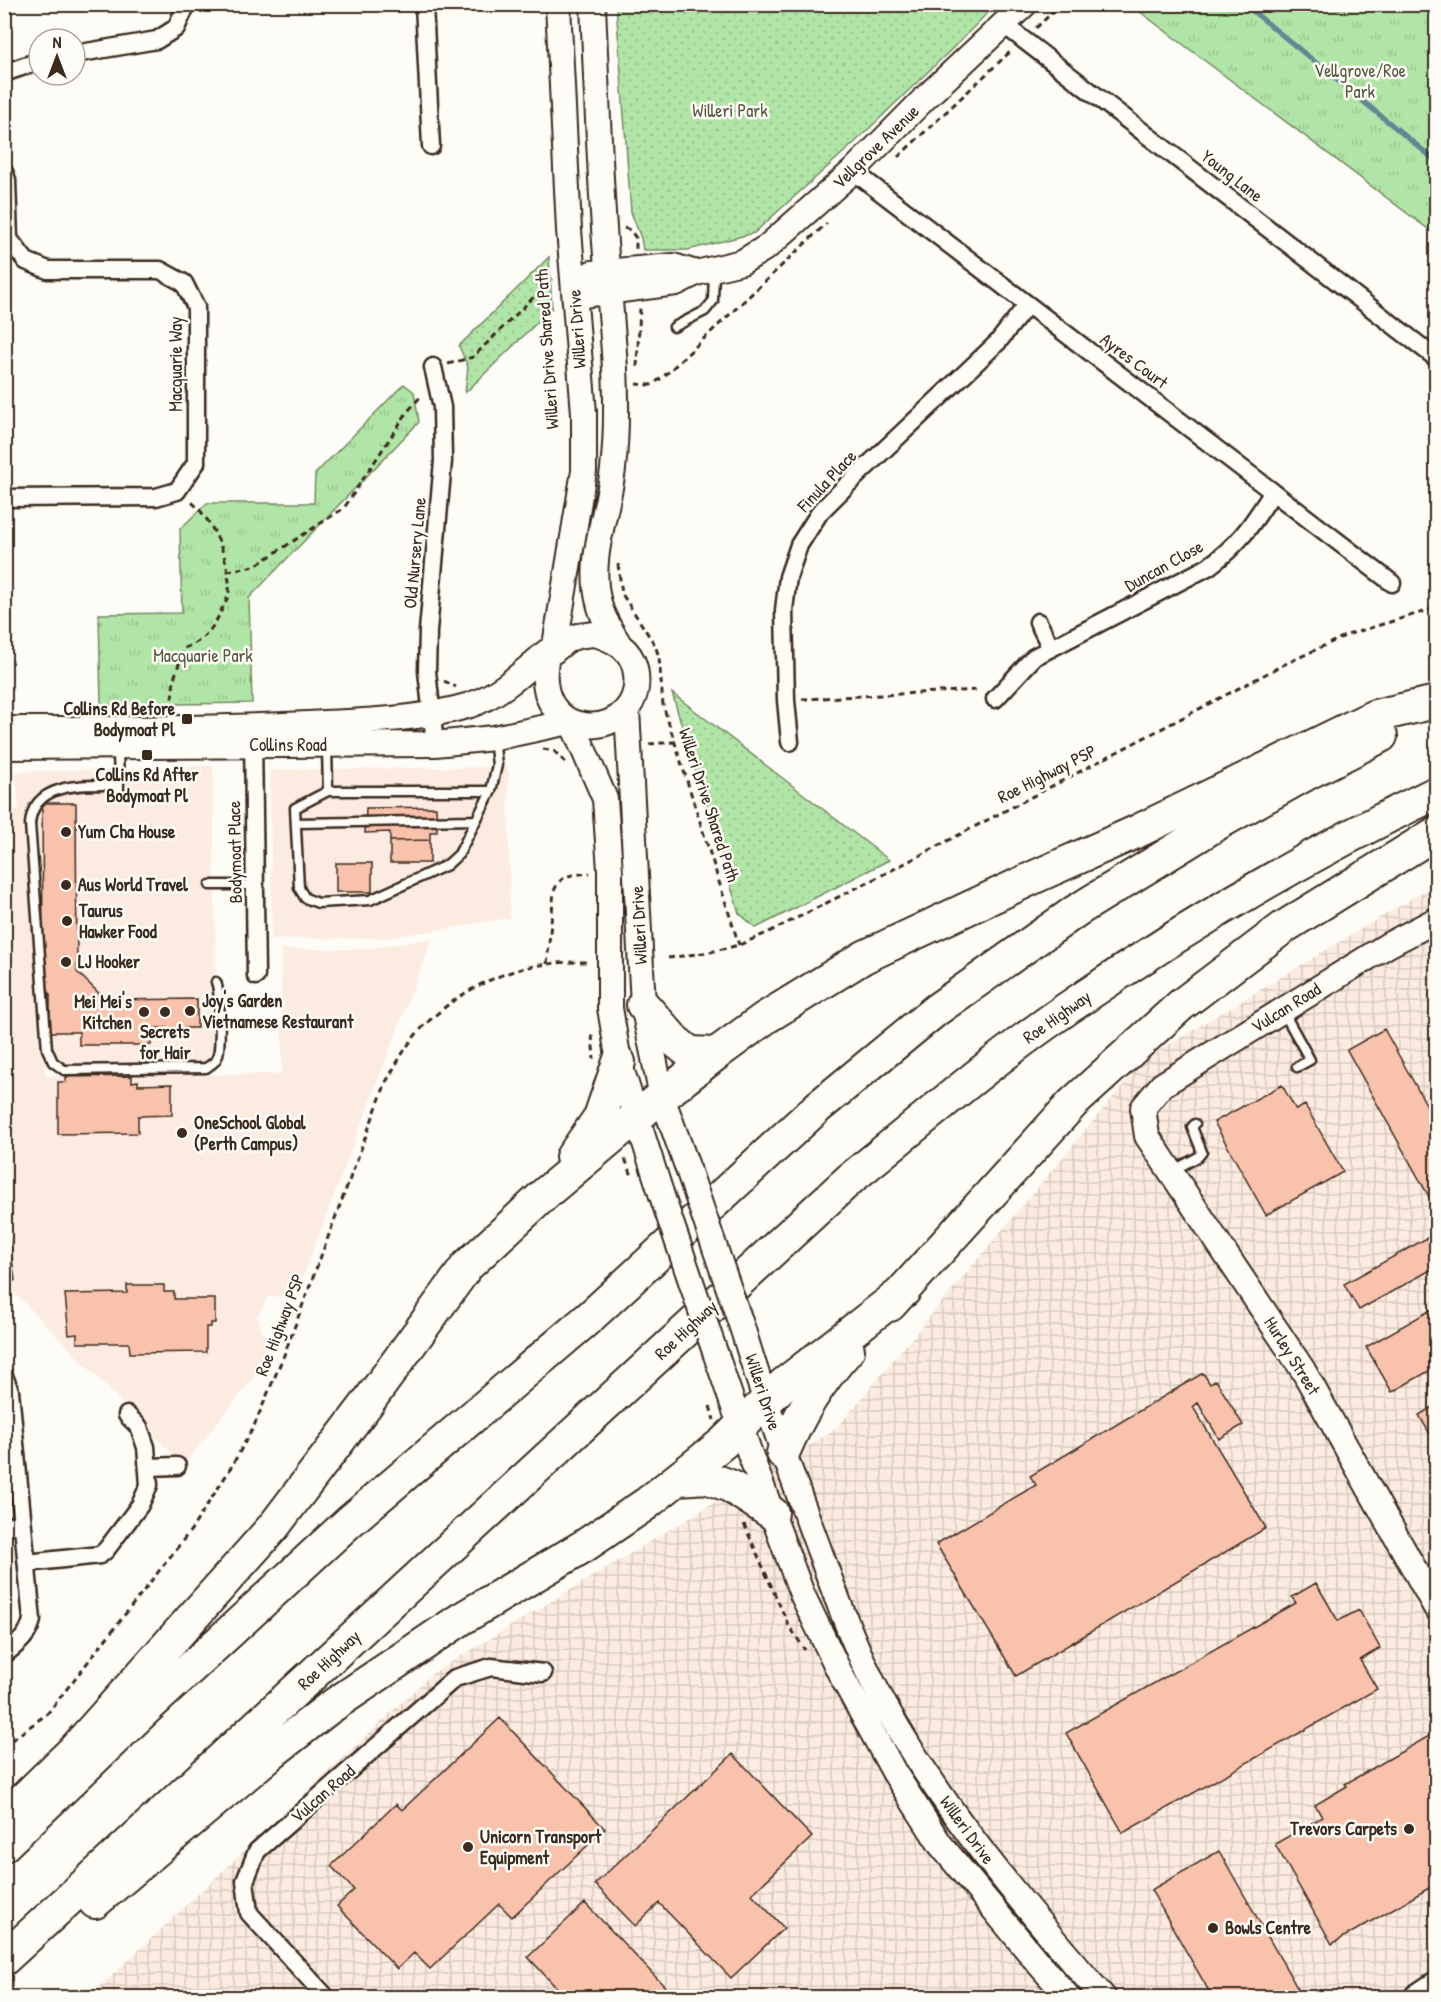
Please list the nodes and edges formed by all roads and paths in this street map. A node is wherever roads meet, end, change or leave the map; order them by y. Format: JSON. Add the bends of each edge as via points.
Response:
{"nodes":[{"id":1,"x":187,"y":4,"type":"edge"},
{"id":2,"x":424,"y":4,"type":"edge"},
{"id":3,"x":558,"y":4,"type":"edge"},
{"id":4,"x":593,"y":4,"type":"edge"},
{"id":5,"x":1025,"y":4,"type":"edge"},
{"id":6,"x":1420,"y":4,"type":"edge"},
{"id":7,"x":1432,"y":4,"type":"edge"},
{"id":8,"x":1426,"y":10,"type":"junction"},
{"id":9,"x":1437,"y":20,"type":"edge"},
{"id":10,"x":1003,"y":24,"type":"junction"},
{"id":11,"x":87,"y":52,"type":"edge"},
{"id":12,"x":27,"y":65,"type":"edge"},
{"id":13,"x":4,"y":73,"type":"edge"},
{"id":14,"x":431,"y":146,"type":"dead end"},
{"id":15,"x":853,"y":171,"type":"junction"},
{"id":16,"x":4,"y":172,"type":"edge"},
{"id":17,"x":617,"y":227,"type":"dead end"},
{"id":18,"x":636,"y":252,"type":"dead end"},
{"id":19,"x":705,"y":271,"type":"junction"},
{"id":20,"x":609,"y":282,"type":"junction"},
{"id":21,"x":565,"y":284,"type":"junction"},
{"id":22,"x":641,"y":288,"type":"junction"},
{"id":23,"x":1027,"y":304,"type":"junction"},
{"id":24,"x":674,"y":327,"type":"dead end"},
{"id":25,"x":1437,"y":358,"type":"edge"},
{"id":26,"x":433,"y":367,"type":"junction"},
{"id":27,"x":637,"y":370,"type":"dead end"},
{"id":28,"x":636,"y":377,"type":"dead end"},
{"id":29,"x":636,"y":384,"type":"dead end"},
{"id":30,"x":177,"y":490,"type":"junction"},
{"id":31,"x":1274,"y":492,"type":"junction"},
{"id":32,"x":4,"y":498,"type":"edge"},
{"id":33,"x":618,"y":563,"type":"dead end"},
{"id":34,"x":227,"y":571,"type":"junction"},
{"id":35,"x":1392,"y":583,"type":"dead end"},
{"id":36,"x":1437,"y":608,"type":"edge"},
{"id":37,"x":1038,"y":622,"type":"dead end"},
{"id":38,"x":619,"y":644,"type":"junction"},
{"id":39,"x":1051,"y":648,"type":"junction"},
{"id":40,"x":551,"y":651,"type":"junction"},
{"id":41,"x":995,"y":699,"type":"joint"},
{"id":42,"x":786,"y":700,"type":"junction"},
{"id":43,"x":1437,"y":702,"type":"edge"},
{"id":44,"x":627,"y":709,"type":"junction"},
{"id":45,"x":1437,"y":712,"type":"edge"},
{"id":46,"x":433,"y":713,"type":"junction"},
{"id":47,"x":171,"y":715,"type":"dead end"},
{"id":48,"x":571,"y":722,"type":"junction"},
{"id":49,"x":4,"y":729,"type":"edge"},
{"id":50,"x":327,"y":734,"type":"junction"},
{"id":51,"x":253,"y":735,"type":"junction"},
{"id":52,"x":118,"y":737,"type":"junction"},
{"id":53,"x":494,"y":738,"type":"junction"},
{"id":54,"x":790,"y":742,"type":"dead end"},
{"id":55,"x":435,"y":744,"type":"junction"},
{"id":56,"x":4,"y":747,"type":"edge"},
{"id":57,"x":533,"y":750,"type":"dead end"},
{"id":58,"x":569,"y":767,"type":"dead end"},
{"id":59,"x":328,"y":791,"type":"junction"},
{"id":60,"x":491,"y":791,"type":"junction"},
{"id":61,"x":1437,"y":793,"type":"edge"},
{"id":62,"x":476,"y":820,"type":"junction"},
{"id":63,"x":296,"y":823,"type":"junction"},
{"id":64,"x":1437,"y":833,"type":"edge"},
{"id":65,"x":591,"y":862,"type":"dead end"},
{"id":66,"x":210,"y":885,"type":"dead end"},
{"id":67,"x":255,"y":885,"type":"junction"},
{"id":68,"x":1437,"y":920,"type":"edge"},
{"id":69,"x":739,"y":945,"type":"junction"},
{"id":70,"x":668,"y":958,"type":"dead end"},
{"id":71,"x":586,"y":962,"type":"dead end"},
{"id":72,"x":547,"y":964,"type":"junction"},
{"id":73,"x":256,"y":976,"type":"dead end"},
{"id":74,"x":216,"y":982,"type":"dead end"},
{"id":75,"x":643,"y":1005,"type":"junction"},
{"id":76,"x":1283,"y":1010,"type":"junction"},
{"id":77,"x":592,"y":1030,"type":"dead end"},
{"id":78,"x":716,"y":1054,"type":"junction"},
{"id":79,"x":606,"y":1062,"type":"junction"},
{"id":80,"x":1297,"y":1067,"type":"dead end"},
{"id":81,"x":662,"y":1097,"type":"junction"},
{"id":82,"x":1143,"y":1108,"type":"joint"},
{"id":83,"x":636,"y":1117,"type":"junction"},
{"id":84,"x":1195,"y":1124,"type":"dead end"},
{"id":85,"x":1171,"y":1172,"type":"junction"},
{"id":86,"x":547,"y":1192,"type":"junction"},
{"id":87,"x":904,"y":1290,"type":"junction"},
{"id":88,"x":4,"y":1376,"type":"edge"},
{"id":89,"x":766,"y":1402,"type":"junction"},
{"id":90,"x":127,"y":1415,"type":"dead end"},
{"id":91,"x":741,"y":1426,"type":"junction"},
{"id":92,"x":783,"y":1453,"type":"junction"},
{"id":93,"x":177,"y":1466,"type":"dead end"},
{"id":94,"x":148,"y":1467,"type":"junction"},
{"id":95,"x":679,"y":1479,"type":"junction"},
{"id":96,"x":772,"y":1513,"type":"junction"},
{"id":97,"x":22,"y":1524,"type":"junction"},
{"id":98,"x":4,"y":1526,"type":"edge"},
{"id":99,"x":27,"y":1563,"type":"junction"},
{"id":100,"x":1437,"y":1608,"type":"edge"},
{"id":101,"x":4,"y":1655,"type":"edge"},
{"id":102,"x":543,"y":1673,"type":"dead end"},
{"id":103,"x":4,"y":1746,"type":"edge"},
{"id":104,"x":4,"y":1818,"type":"edge"},
{"id":105,"x":4,"y":1845,"type":"edge"},
{"id":106,"x":4,"y":1959,"type":"edge"},
{"id":107,"x":4,"y":1977,"type":"edge"},
{"id":108,"x":1437,"y":1986,"type":"edge"},
{"id":109,"x":327,"y":1998,"type":"edge"},
{"id":110,"x":1069,"y":1998,"type":"edge"},
{"id":111,"x":1104,"y":1998,"type":"edge"},
{"id":112,"x":1418,"y":1998,"type":"edge"}],
"edges":[{"from":1,"to":11,"type":"street","via":[[176,28],[157,40]]},
{"from":2,"to":14,"type":"street"},
{"from":3,"to":21,"type":"main road","name":"Willeri Drive","via":[[569,230]]},
{"from":4,"to":20,"type":"main road","name":"Willeri Drive"},
{"from":5,"to":10,"type":"main road","name":"Vellgrove Avenue"},
{"from":6,"to":8,"type":"path"},
{"from":7,"to":8,"type":"path"},
{"from":8,"to":9,"type":"path"},
{"from":10,"to":15,"type":"main road","name":"Vellgrove Avenue"},
{"from":10,"to":25,"type":"street","name":"Young Lane"},
{"from":12,"to":13,"type":"street"},
{"from":15,"to":19,"type":"main road","name":"Vellgrove Avenue","via":[[767,247],[742,261]]},
{"from":15,"to":23,"type":"street","name":"Ayres Court"},
{"from":16,"to":30,"type":"street","name":"Macquarie Way","via":[[9,239],[26,261],[48,270],[160,270],[184,284],[196,307],[196,463]]},
{"from":17,"to":18,"type":"path","via":[[630,230],[636,238]]},
{"from":19,"to":20,"type":"main road","name":"Vellgrove Avenue","via":[[673,266]]},
{"from":19,"to":22,"type":"main road","name":"Vellgrove Avenue","via":[[676,283]]},
{"from":19,"to":24,"type":"lane","via":[[713,301],[705,311]]},
{"from":20,"to":21,"type":"main road","name":"Vellgrove Avenue"},
{"from":20,"to":22,"type":"main road","name":"Vellgrove Avenue"},
{"from":20,"to":38,"type":"main road","name":"Willeri Drive","via":[[616,415],[613,470],[595,559],[599,604]]},
{"from":21,"to":26,"type":"path","via":[[473,357]]},
{"from":21,"to":40,"type":"main road","name":"Willeri Drive","via":[[584,413],[584,471]]},
{"from":22,"to":27,"type":"path"},
{"from":23,"to":31,"type":"street","name":"Ayres Court"},
{"from":23,"to":42,"type":"street","name":"Finula Place","via":[[998,342],[820,513],[799,544],[784,610]]},
{"from":26,"to":34,"type":"path","via":[[424,392],[344,508],[255,566]]},
{"from":26,"to":46,"type":"street","name":"Old Nursery Lane","via":[[442,407],[443,444],[428,632],[427,671]]},
{"from":28,"to":29,"type":"path"},
{"from":30,"to":32,"type":"street","via":[[156,497]]},
{"from":30,"to":34,"type":"path","via":[[198,507],[216,535]]},
{"from":31,"to":35,"type":"street","name":"Ayres Court"},
{"from":31,"to":39,"type":"street","name":"Duncan Close","via":[[1244,536],[1208,567]]},
{"from":33,"to":69,"type":"path","name":"Willeri Drive Shared Path","via":[[622,594],[659,657],[663,705]]},
{"from":34,"to":47,"type":"path","via":[[229,594],[214,627],[184,648],[174,679]]},
{"from":36,"to":69,"type":"path","name":"Roe Highway PSP","via":[[1347,635],[1281,666],[894,869]]},
{"from":37,"to":39,"type":"street"},
{"from":38,"to":40,"type":"main road","via":[[595,634],[582,635]]},
{"from":38,"to":44,"type":"main road","name":"Willeri Drive","via":[[634,663],[637,679]]},
{"from":39,"to":41,"type":"street","name":"Duncan Close","via":[[1034,657]]},
{"from":40,"to":46,"type":"main road","name":"Collins Road","via":[[506,686],[472,704]]},
{"from":40,"to":48,"type":"main road","name":"Willeri Drive","via":[[544,674],[547,692],[558,712]]},
{"from":41,"to":42,"type":"path","via":[[978,690]]},
{"from":42,"to":54,"type":"street","name":"Finula Place"},
{"from":43,"to":78,"type":"highway","via":[[1375,716],[864,957],[765,1018]]},
{"from":44,"to":48,"type":"main road","via":[[615,720],[599,726]]},
{"from":44,"to":75,"type":"main road","name":"Willeri Drive"},
{"from":45,"to":105,"type":"highway","via":[[1306,774],[1222,821],[1076,911],[936,1010],[818,1107],[590,1317],[349,1522]]},
{"from":46,"to":50,"type":"main road","name":"Collins Road"},
{"from":46,"to":55,"type":"street","name":"Old Nursery Lane"},
{"from":48,"to":53,"type":"main road","name":"Collins Road"},
{"from":48,"to":79,"type":"main road","name":"Willeri Drive","via":[[605,799],[610,870]]},
{"from":49,"to":52,"type":"main road","name":"Collins Road"},
{"from":50,"to":51,"type":"main road","name":"Collins Road"},
{"from":50,"to":55,"type":"main road","name":"Collins Road"},
{"from":50,"to":59,"type":"lane"},
{"from":51,"to":52,"type":"main road","name":"Collins Road"},
{"from":51,"to":67,"type":"street","name":"Bodymoat Place"},
{"from":52,"to":56,"type":"main road","name":"Collins Road"},
{"from":52,"to":74,"type":"lane","via":[[119,787],[68,786],[45,795],[31,813],[47,1048],[53,1062],[64,1070],[206,1068],[219,1053]]},
{"from":53,"to":55,"type":"main road","name":"Collins Road"},
{"from":53,"to":60,"type":"lane","via":[[497,765]]},
{"from":57,"to":58,"type":"path","via":[[554,751]]},
{"from":59,"to":60,"type":"lane"},
{"from":59,"to":63,"type":"lane","via":[[295,808]]},
{"from":60,"to":62,"type":"lane"},
{"from":61,"to":106,"type":"highway","name":"Roe Highway","via":[[1302,861],[1067,1008],[850,1179]]},
{"from":62,"to":63,"type":"lane"},
{"from":62,"to":63,"type":"lane","via":[[459,854],[447,865],[370,900],[318,903],[305,898],[298,888]]},
{"from":64,"to":87,"type":"highway","via":[[1284,927],[1180,1005],[1072,1104]]},
{"from":65,"to":72,"type":"path","via":[[590,873],[563,878],[554,891]]},
{"from":66,"to":67,"type":"lane"},
{"from":67,"to":73,"type":"street","name":"Bodymoat Place"},
{"from":68,"to":76,"type":"main road","name":"Vulcan Road","via":[[1388,945]]},
{"from":69,"to":70,"type":"path","name":"Roe Highway PSP"},
{"from":71,"to":72,"type":"path","name":"Roe Highway PSP"},
{"from":72,"to":103,"type":"path","name":"Roe Highway PSP","via":[[518,970],[471,990],[421,1028],[402,1054],[386,1082],[284,1355],[254,1426],[229,1471],[191,1530],[48,1713]]},
{"from":75,"to":78,"type":"highway","via":[[690,1053]]},
{"from":75,"to":81,"type":"main road","name":"Willeri Drive"},
{"from":76,"to":80,"type":"lane","via":[[1310,1060]]},
{"from":76,"to":82,"type":"main road","name":"Vulcan Road","via":[[1162,1085]]},
{"from":77,"to":79,"type":"path"},
{"from":78,"to":81,"type":"highway"},
{"from":79,"to":83,"type":"main road","name":"Willeri Drive"},
{"from":79,"to":86,"type":"highway","via":[[600,1117]]},
{"from":81,"to":83,"type":"highway"},
{"from":81,"to":89,"type":"main road","name":"Willeri Drive","bridge":true},
{"from":82,"to":85,"type":"main road","name":"Hurley Street","via":[[1147,1136]]},
{"from":83,"to":86,"type":"highway"},
{"from":83,"to":91,"type":"main road","name":"Willeri Drive","bridge":true},
{"from":84,"to":85,"type":"lane","via":[[1192,1132],[1202,1152]]},
{"from":85,"to":100,"type":"main road","name":"Hurley Street","via":[[1302,1370]]},
{"from":86,"to":104,"type":"highway","via":[[467,1266],[274,1526],[74,1750]]},
{"from":87,"to":89,"type":"highway"},
{"from":87,"to":92,"type":"highway","via":[[827,1372],[799,1416]]},
{"from":88,"to":97,"type":"street","via":[[10,1391]]},
{"from":89,"to":91,"type":"highway"},
{"from":89,"to":92,"type":"main road","name":"Willeri Drive"},
{"from":90,"to":94,"type":"street","via":[[139,1427]]},
{"from":91,"to":95,"type":"highway"},
{"from":91,"to":96,"type":"main road","name":"Willeri Drive"},
{"from":92,"to":111,"type":"main road","name":"Willeri Drive","via":[[854,1642],[906,1741],[977,1847]]},
{"from":93,"to":94,"type":"street"},
{"from":94,"to":99,"type":"street","via":[[149,1485],[140,1505],[100,1555]]},
{"from":95,"to":96,"type":"highway","via":[[706,1477],[730,1486]]},
{"from":95,"to":107,"type":"highway","via":[[584,1546],[461,1619],[329,1708]]},
{"from":96,"to":110,"type":"main road","name":"Willeri Drive","via":[[802,1594],[894,1772],[940,1844]]},
{"from":97,"to":98,"type":"street"},
{"from":97,"to":99,"type":"street"},
{"from":99,"to":101,"type":"street","via":[[30,1630]]},
{"from":102,"to":109,"type":"street","name":"Vulcan Road","via":[[491,1667],[455,1677],[257,1851],[245,1881],[249,1913]]},
{"from":108,"to":112,"type":"main road"}]}
